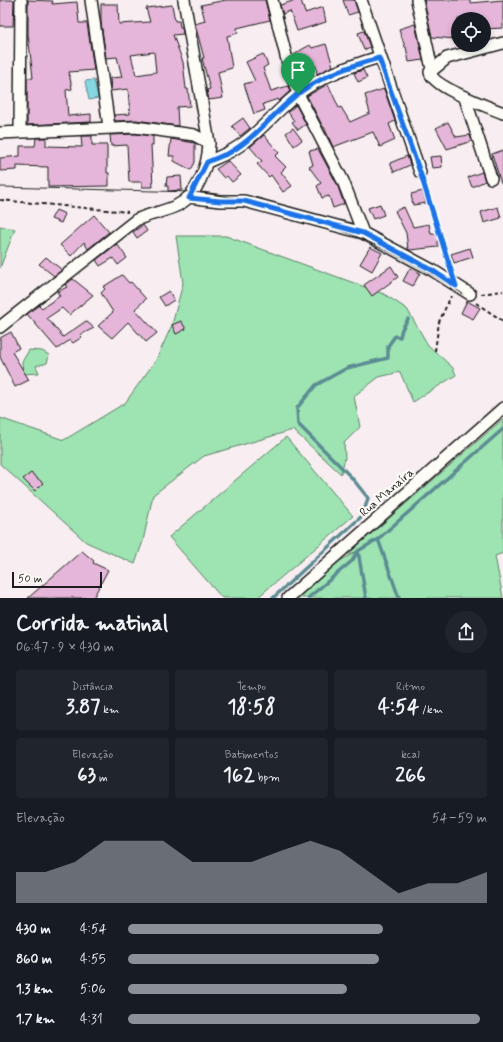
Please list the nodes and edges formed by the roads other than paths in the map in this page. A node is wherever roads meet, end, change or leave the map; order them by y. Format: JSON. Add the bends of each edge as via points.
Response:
{"nodes":[{"id":1,"x":21,"y":0,"type":"edge"},
{"id":2,"x":91,"y":0,"type":"edge"},
{"id":3,"x":184,"y":0,"type":"edge"},
{"id":4,"x":272,"y":0,"type":"edge"},
{"id":5,"x":361,"y":0,"type":"edge"},
{"id":6,"x":418,"y":0,"type":"edge"},
{"id":7,"x":503,"y":43,"type":"edge"},
{"id":8,"x":379,"y":58,"type":"junction"},
{"id":9,"x":432,"y":69,"type":"junction"},
{"id":10,"x":298,"y":94,"type":"junction"},
{"id":11,"x":465,"y":98,"type":"junction"},
{"id":12,"x":503,"y":113,"type":"edge"},
{"id":13,"x":109,"y":128,"type":"junction"},
{"id":14,"x":20,"y":132,"type":"junction"},
{"id":15,"x":0,"y":133,"type":"edge"},
{"id":16,"x":209,"y":143,"type":"junction"},
{"id":17,"x":207,"y":162,"type":"junction"},
{"id":18,"x":420,"y":172,"type":"road end"},
{"id":19,"x":490,"y":178,"type":"dead end"},
{"id":20,"x":189,"y":198,"type":"junction"},
{"id":21,"x":363,"y":233,"type":"junction"},
{"id":22,"x":470,"y":294,"type":"road end"},
{"id":23,"x":0,"y":327,"type":"edge"},
{"id":24,"x":503,"y":408,"type":"edge"},
{"id":25,"x":288,"y":598,"type":"edge"}],
"edges":[{"from":1,"to":14,"type":"street"},
{"from":2,"to":13,"type":"street"},
{"from":3,"to":16,"type":"street"},
{"from":4,"to":10,"type":"street"},
{"from":5,"to":8,"type":"street"},
{"from":6,"to":9,"type":"street"},
{"from":7,"to":9,"type":"street","via":[[447,58]]},
{"from":8,"to":10,"type":"street","via":[[338,71]]},
{"from":8,"to":18,"type":"street"},
{"from":9,"to":11,"type":"street","via":[[432,78]]},
{"from":10,"to":17,"type":"street","via":[[246,141],[230,152]]},
{"from":10,"to":21,"type":"street","via":[[343,181]]},
{"from":11,"to":12,"type":"street"},
{"from":11,"to":19,"type":"street"},
{"from":13,"to":14,"type":"street"},
{"from":13,"to":16,"type":"street","via":[[135,127],[173,131],[194,135]]},
{"from":14,"to":15,"type":"street"},
{"from":16,"to":17,"type":"street"},
{"from":17,"to":20,"type":"street"},
{"from":20,"to":21,"type":"street","via":[[244,201]]},
{"from":20,"to":23,"type":"street","via":[[176,206],[147,214],[117,234]]},
{"from":21,"to":22,"type":"street","via":[[432,270]]},
{"from":24,"to":25,"type":"street","name":"Rua Manaíra"}]}
